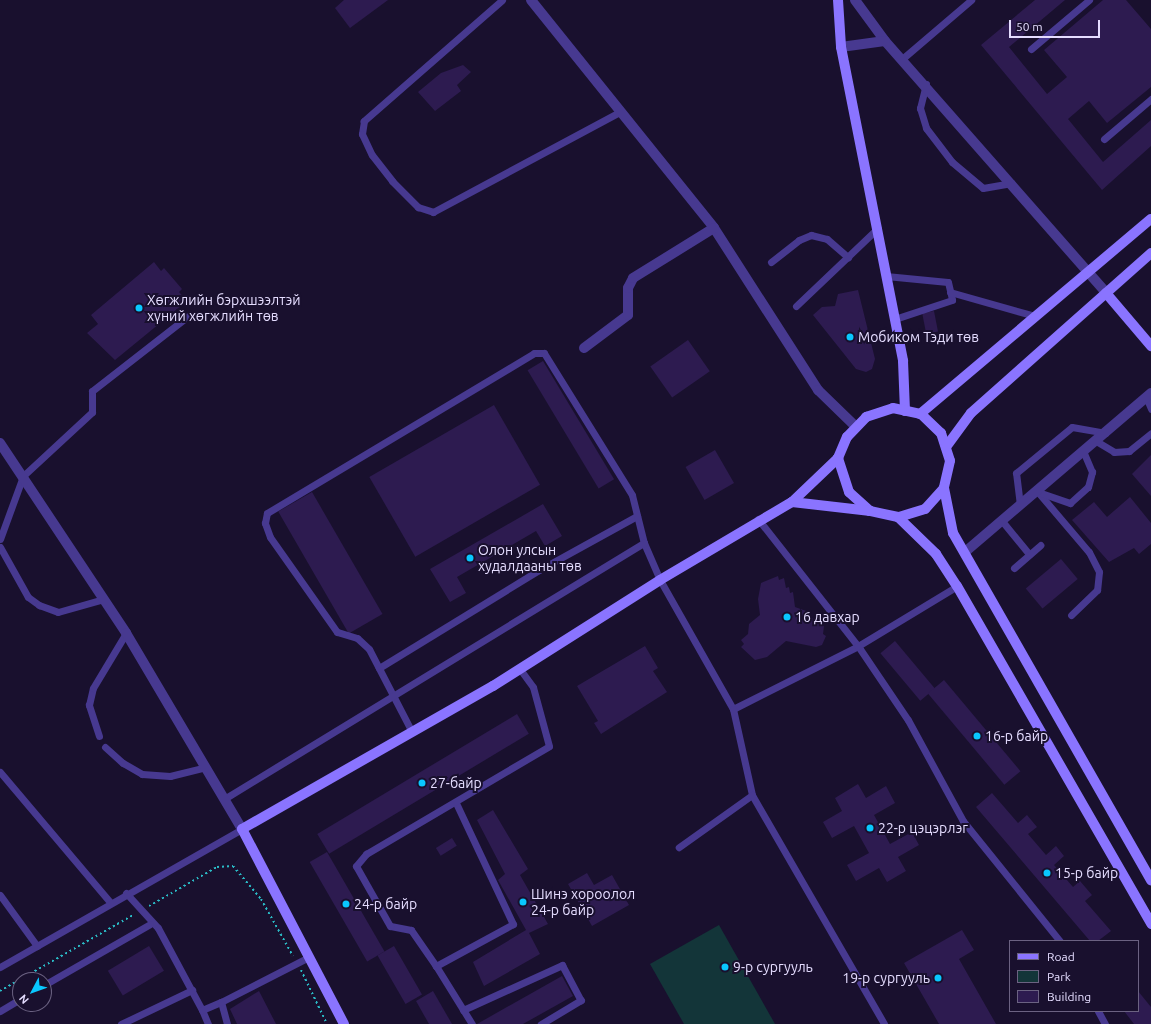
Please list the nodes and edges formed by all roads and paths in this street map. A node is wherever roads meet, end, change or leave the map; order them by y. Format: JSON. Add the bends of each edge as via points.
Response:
{"nodes":[{"id":1,"x":502,"y":0,"type":"edge"},
{"id":2,"x":531,"y":0,"type":"edge"},
{"id":3,"x":838,"y":0,"type":"edge"},
{"id":4,"x":855,"y":0,"type":"edge"},
{"id":5,"x":971,"y":0,"type":"edge"},
{"id":6,"x":1089,"y":0,"type":"edge"},
{"id":7,"x":885,"y":41,"type":"junction"},
{"id":8,"x":841,"y":47,"type":"junction"},
{"id":9,"x":1030,"y":49,"type":"dead end"},
{"id":10,"x":902,"y":59,"type":"junction"},
{"id":11,"x":926,"y":84,"type":"junction"},
{"id":12,"x":1151,"y":99,"type":"edge"},
{"id":13,"x":621,"y":110,"type":"junction"},
{"id":14,"x":1104,"y":139,"type":"dead end"},
{"id":15,"x":1012,"y":183,"type":"junction"},
{"id":16,"x":1151,"y":219,"type":"edge"},
{"id":17,"x":714,"y":228,"type":"junction"},
{"id":18,"x":878,"y":228,"type":"junction"},
{"id":19,"x":1151,"y":253,"type":"edge"},
{"id":20,"x":848,"y":257,"type":"junction"},
{"id":21,"x":772,"y":262,"type":"dead end"},
{"id":22,"x":1089,"y":272,"type":"junction"},
{"id":23,"x":886,"y":276,"type":"junction"},
{"id":24,"x":950,"y":292,"type":"junction"},
{"id":25,"x":1106,"y":293,"type":"junction"},
{"id":26,"x":796,"y":306,"type":"dead end"},
{"id":27,"x":188,"y":316,"type":"dead end"},
{"id":28,"x":1035,"y":316,"type":"junction"},
{"id":29,"x":895,"y":319,"type":"junction"},
{"id":30,"x":1151,"y":346,"type":"edge"},
{"id":31,"x":584,"y":348,"type":"dead end"},
{"id":32,"x":1149,"y":395,"type":"edge"},
{"id":33,"x":1151,"y":409,"type":"edge"},
{"id":34,"x":905,"y":411,"type":"junction"},
{"id":35,"x":920,"y":414,"type":"junction"},
{"id":36,"x":856,"y":427,"type":"junction"},
{"id":37,"x":1104,"y":433,"type":"junction"},
{"id":38,"x":1151,"y":433,"type":"edge"},
{"id":39,"x":1096,"y":441,"type":"junction"},
{"id":40,"x":0,"y":443,"type":"edge"},
{"id":41,"x":946,"y":447,"type":"junction"},
{"id":42,"x":1083,"y":452,"type":"junction"},
{"id":43,"x":838,"y":458,"type":"junction"},
{"id":44,"x":23,"y":476,"type":"junction"},
{"id":45,"x":944,"y":488,"type":"junction"},
{"id":46,"x":1037,"y":491,"type":"junction"},
{"id":47,"x":792,"y":502,"type":"junction"},
{"id":48,"x":1020,"y":505,"type":"junction"},
{"id":49,"x":870,"y":511,"type":"junction"},
{"id":50,"x":637,"y":516,"type":"junction"},
{"id":51,"x":898,"y":517,"type":"junction"},
{"id":52,"x":758,"y":519,"type":"junction"},
{"id":53,"x":1002,"y":521,"type":"junction"},
{"id":54,"x":0,"y":539,"type":"edge"},
{"id":55,"x":644,"y":543,"type":"junction"},
{"id":56,"x":1040,"y":545,"type":"dead end"},
{"id":57,"x":0,"y":547,"type":"edge"},
{"id":58,"x":965,"y":552,"type":"junction"},
{"id":59,"x":1030,"y":554,"type":"junction"},
{"id":60,"x":1014,"y":568,"type":"dead end"},
{"id":61,"x":660,"y":580,"type":"junction"},
{"id":62,"x":958,"y":586,"type":"junction"},
{"id":63,"x":104,"y":599,"type":"junction"},
{"id":64,"x":1071,"y":615,"type":"dead end"},
{"id":65,"x":126,"y":633,"type":"junction"},
{"id":66,"x":858,"y":646,"type":"junction"},
{"id":67,"x":379,"y":668,"type":"junction"},
{"id":68,"x":520,"y":669,"type":"junction"},
{"id":69,"x":392,"y":694,"type":"junction"},
{"id":70,"x":733,"y":709,"type":"junction"},
{"id":71,"x":412,"y":732,"type":"junction"},
{"id":72,"x":99,"y":736,"type":"dead end"},
{"id":73,"x":105,"y":747,"type":"dead end"},
{"id":74,"x":205,"y":768,"type":"junction"},
{"id":75,"x":0,"y":772,"type":"edge"},
{"id":76,"x":752,"y":795,"type":"junction"},
{"id":77,"x":224,"y":799,"type":"junction"},
{"id":78,"x":456,"y":803,"type":"junction"},
{"id":79,"x":242,"y":829,"type":"junction"},
{"id":80,"x":679,"y":847,"type":"dead end"},
{"id":81,"x":1151,"y":880,"type":"edge"},
{"id":82,"x":126,"y":893,"type":"junction"},
{"id":83,"x":0,"y":895,"type":"edge"},
{"id":84,"x":110,"y":902,"type":"junction"},
{"id":85,"x":139,"y":911,"type":"junction"},
{"id":86,"x":150,"y":924,"type":"junction"},
{"id":87,"x":1151,"y":924,"type":"edge"},
{"id":88,"x":1059,"y":940,"type":"edge"},
{"id":89,"x":37,"y":946,"type":"junction"},
{"id":90,"x":309,"y":957,"type":"junction"},
{"id":91,"x":296,"y":962,"type":"junction"},
{"id":92,"x":436,"y":966,"type":"junction"},
{"id":93,"x":0,"y":968,"type":"edge"},
{"id":94,"x":52,"y":980,"type":"edge"},
{"id":95,"x":192,"y":990,"type":"junction"},
{"id":96,"x":0,"y":991,"type":"edge"},
{"id":97,"x":221,"y":1002,"type":"junction"},
{"id":98,"x":12,"y":1004,"type":"edge"},
{"id":99,"x":202,"y":1010,"type":"junction"},
{"id":100,"x":463,"y":1010,"type":"junction"},
{"id":101,"x":0,"y":1011,"type":"edge"},
{"id":102,"x":1099,"y":1012,"type":"edge"},
{"id":103,"x":121,"y":1024,"type":"edge"},
{"id":104,"x":208,"y":1024,"type":"edge"},
{"id":105,"x":227,"y":1024,"type":"edge"},
{"id":106,"x":327,"y":1024,"type":"edge"},
{"id":107,"x":344,"y":1024,"type":"edge"},
{"id":108,"x":472,"y":1024,"type":"edge"},
{"id":109,"x":541,"y":1024,"type":"edge"},
{"id":110,"x":884,"y":1024,"type":"edge"},
{"id":111,"x":1105,"y":1024,"type":"edge"}],
"edges":[{"from":1,"to":13,"type":"lane","via":[[364,121],[362,134],[372,154],[392,181],[418,206],[433,212]]},
{"from":2,"to":13,"type":"street"},
{"from":3,"to":8,"type":"main road"},
{"from":4,"to":7,"type":"street"},
{"from":5,"to":10,"type":"lane"},
{"from":6,"to":9,"type":"lane"},
{"from":7,"to":8,"type":"street"},
{"from":7,"to":10,"type":"street"},
{"from":8,"to":18,"type":"main road"},
{"from":10,"to":11,"type":"street"},
{"from":11,"to":15,"type":"street"},
{"from":11,"to":15,"type":"lane","via":[[920,108],[926,128],[952,162],[984,188]]},
{"from":12,"to":14,"type":"lane"},
{"from":13,"to":17,"type":"street"},
{"from":15,"to":22,"type":"street"},
{"from":16,"to":22,"type":"main road"},
{"from":17,"to":31,"type":"street","via":[[633,278],[628,288],[628,315]]},
{"from":17,"to":36,"type":"street","via":[[818,390]]},
{"from":18,"to":20,"type":"lane"},
{"from":18,"to":23,"type":"main road"},
{"from":19,"to":25,"type":"main road"},
{"from":20,"to":21,"type":"lane","via":[[827,239],[811,235],[799,240]]},
{"from":20,"to":26,"type":"lane"},
{"from":22,"to":25,"type":"street"},
{"from":22,"to":28,"type":"main road"},
{"from":23,"to":24,"type":"lane","via":[[948,282]]},
{"from":23,"to":29,"type":"main road"},
{"from":24,"to":28,"type":"lane"},
{"from":24,"to":29,"type":"lane","via":[[952,300]]},
{"from":25,"to":30,"type":"main road"},
{"from":25,"to":41,"type":"main road","via":[[971,413]]},
{"from":27,"to":44,"type":"lane","via":[[95,388],[92,391],[92,412]]},
{"from":28,"to":35,"type":"main road"},
{"from":29,"to":34,"type":"main road","via":[[903,361]]},
{"from":32,"to":33,"type":"lane"},
{"from":32,"to":37,"type":"street"},
{"from":34,"to":35,"type":"main road"},
{"from":34,"to":36,"type":"main road","via":[[893,408],[866,417]]},
{"from":35,"to":41,"type":"main road","via":[[941,434]]},
{"from":36,"to":43,"type":"main road"},
{"from":37,"to":39,"type":"street"},
{"from":37,"to":48,"type":"lane","via":[[1072,427],[1016,473]]},
{"from":38,"to":39,"type":"lane","via":[[1129,451],[1114,452]]},
{"from":39,"to":42,"type":"street"},
{"from":40,"to":44,"type":"street"},
{"from":41,"to":45,"type":"main road","via":[[950,461]]},
{"from":42,"to":46,"type":"street"},
{"from":42,"to":46,"type":"lane","via":[[1092,472],[1088,487],[1070,503],[1057,501]]},
{"from":43,"to":47,"type":"main road"},
{"from":43,"to":49,"type":"main road","via":[[849,492]]},
{"from":44,"to":54,"type":"lane"},
{"from":44,"to":63,"type":"street"},
{"from":45,"to":51,"type":"main road","via":[[925,509]]},
{"from":45,"to":58,"type":"main road","via":[[953,533]]},
{"from":46,"to":48,"type":"street"},
{"from":46,"to":64,"type":"lane","via":[[1089,552],[1099,572],[1097,590]]},
{"from":47,"to":49,"type":"main road"},
{"from":47,"to":52,"type":"main road"},
{"from":48,"to":53,"type":"street"},
{"from":49,"to":51,"type":"main road"},
{"from":50,"to":55,"type":"lane"},
{"from":50,"to":67,"type":"lane","via":[[539,570]]},
{"from":50,"to":67,"type":"lane","via":[[632,495],[568,387],[544,353],[540,352],[274,506],[267,513],[265,523],[270,538],[337,632],[364,642]]},
{"from":51,"to":62,"type":"main road","via":[[936,554]]},
{"from":52,"to":61,"type":"main road"},
{"from":52,"to":66,"type":"lane"},
{"from":53,"to":58,"type":"street"},
{"from":53,"to":59,"type":"lane"},
{"from":55,"to":61,"type":"lane"},
{"from":55,"to":69,"type":"lane"},
{"from":56,"to":59,"type":"lane"},
{"from":57,"to":63,"type":"lane","via":[[28,597],[39,605],[58,612]]},
{"from":58,"to":81,"type":"main road"},
{"from":59,"to":60,"type":"lane"},
{"from":61,"to":68,"type":"main road"},
{"from":61,"to":70,"type":"lane"},
{"from":62,"to":66,"type":"lane"},
{"from":62,"to":87,"type":"main road"},
{"from":63,"to":65,"type":"street"},
{"from":65,"to":72,"type":"lane","via":[[93,688],[89,705]]},
{"from":65,"to":74,"type":"street"},
{"from":66,"to":70,"type":"lane"},
{"from":66,"to":88,"type":"lane","via":[[908,720],[949,801]]},
{"from":67,"to":69,"type":"lane"},
{"from":68,"to":71,"type":"main road"},
{"from":68,"to":78,"type":"lane","via":[[533,686],[549,746]]},
{"from":69,"to":71,"type":"lane"},
{"from":69,"to":77,"type":"lane"},
{"from":70,"to":76,"type":"lane"},
{"from":71,"to":79,"type":"main road"},
{"from":73,"to":74,"type":"lane","via":[[123,764],[142,774],[170,776]]},
{"from":74,"to":77,"type":"street"},
{"from":75,"to":84,"type":"lane"},
{"from":76,"to":80,"type":"lane"},
{"from":76,"to":110,"type":"lane"},
{"from":77,"to":79,"type":"street"},
{"from":78,"to":92,"type":"lane","via":[[513,924]]},
{"from":78,"to":92,"type":"lane","via":[[366,854],[356,866],[390,926],[411,930]]},
{"from":79,"to":82,"type":"lane"},
{"from":79,"to":90,"type":"main road"},
{"from":82,"to":84,"type":"lane"},
{"from":82,"to":85,"type":"lane"},
{"from":83,"to":89,"type":"lane"},
{"from":84,"to":89,"type":"lane"},
{"from":85,"to":86,"type":"lane"},
{"from":85,"to":91,"type":"path","via":[[216,867],[233,866],[261,899]]},
{"from":85,"to":96,"type":"path"},
{"from":86,"to":94,"type":"lane"},
{"from":86,"to":95,"type":"lane","via":[[158,928]]},
{"from":89,"to":93,"type":"lane"},
{"from":90,"to":91,"type":"lane"},
{"from":90,"to":107,"type":"main road"},
{"from":91,"to":97,"type":"lane"},
{"from":91,"to":106,"type":"path"},
{"from":92,"to":100,"type":"lane"},
{"from":95,"to":99,"type":"lane"},
{"from":95,"to":103,"type":"lane"},
{"from":97,"to":99,"type":"lane"},
{"from":97,"to":105,"type":"lane"},
{"from":98,"to":101,"type":"lane"},
{"from":99,"to":104,"type":"lane"},
{"from":100,"to":108,"type":"lane"},
{"from":100,"to":109,"type":"lane","via":[[562,965],[581,1000]]},
{"from":102,"to":111,"type":"lane"}]}
